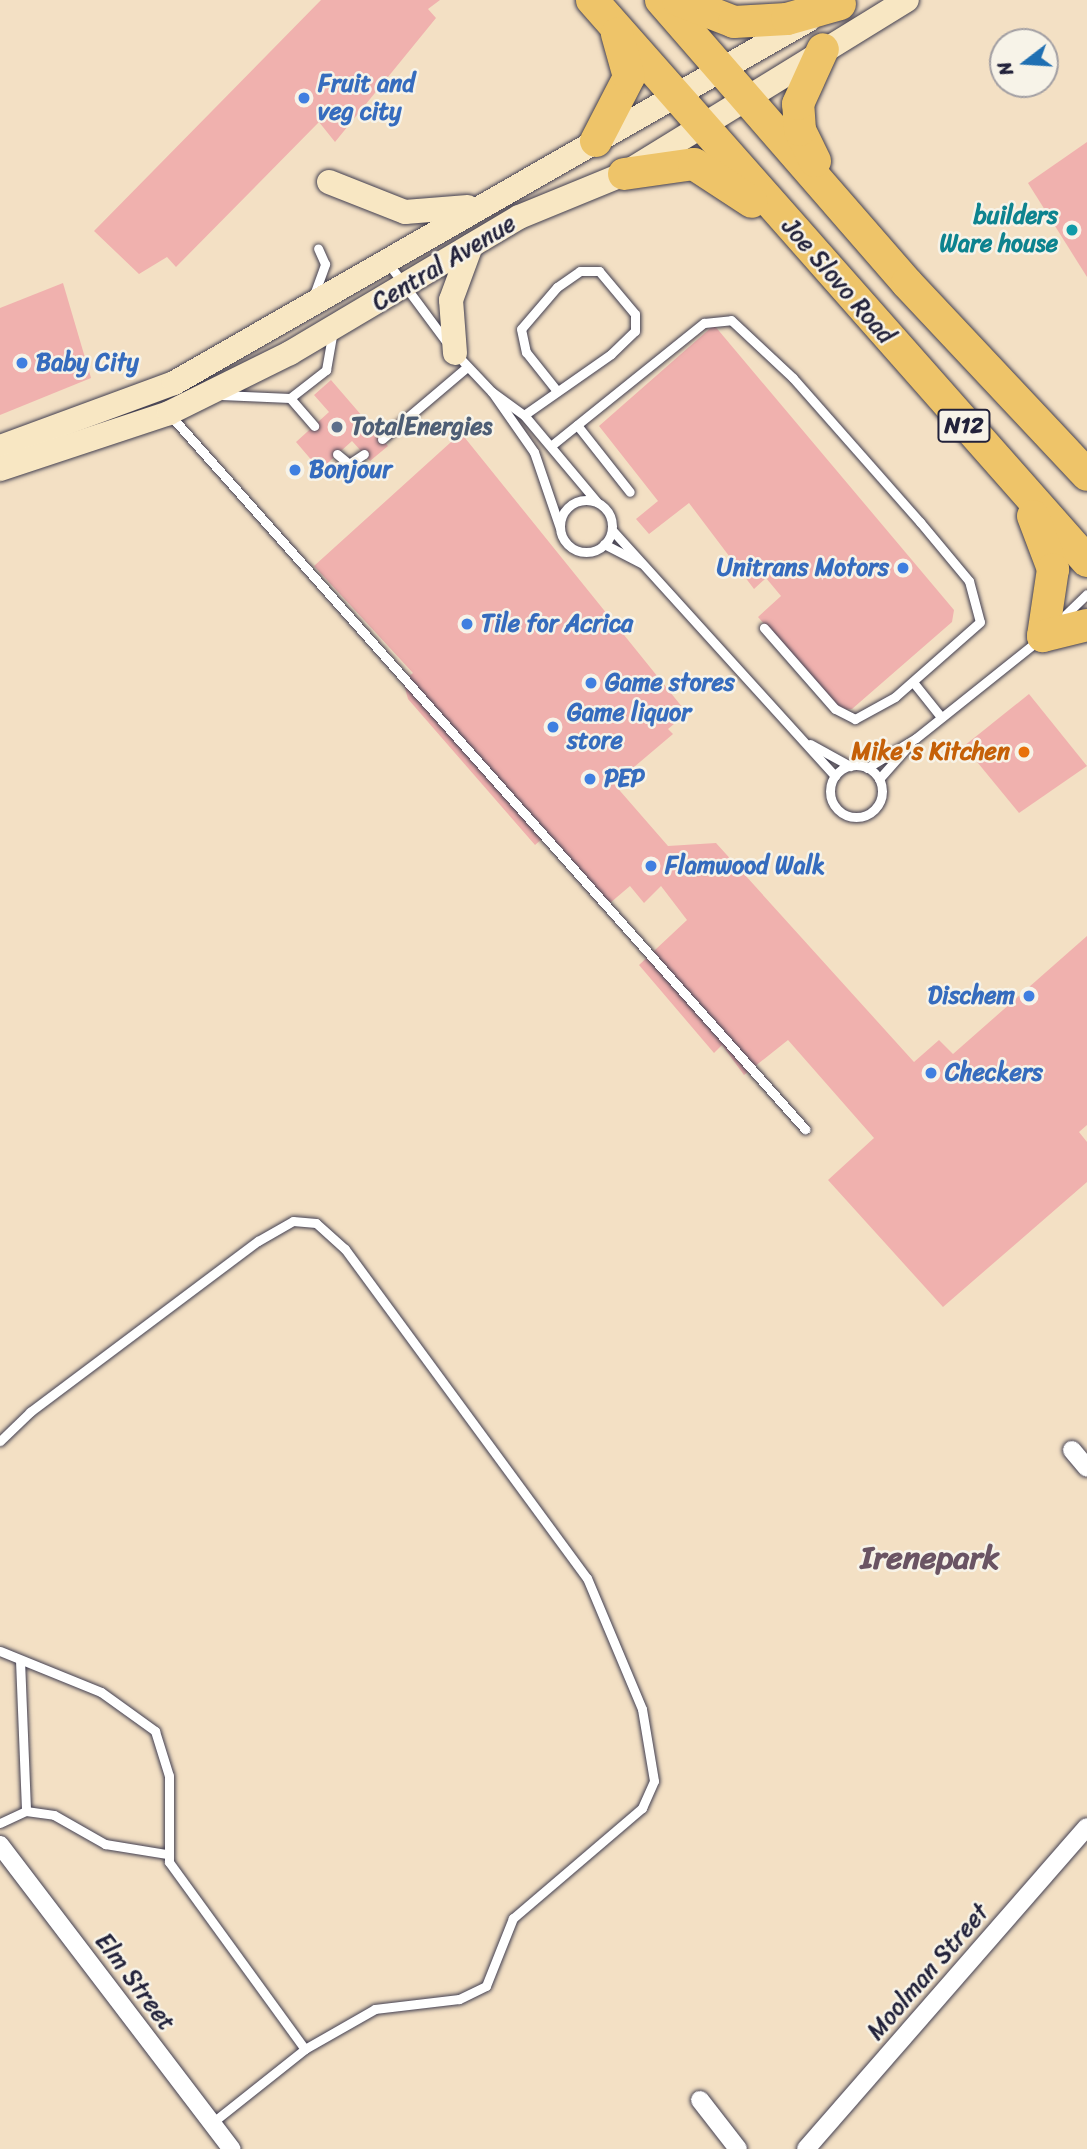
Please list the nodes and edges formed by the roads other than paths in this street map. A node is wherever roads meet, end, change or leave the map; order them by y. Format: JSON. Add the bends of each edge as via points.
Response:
{"nodes":[{"id":1,"x":592,"y":0,"type":"edge"},
{"id":2,"x":661,"y":0,"type":"edge"},
{"id":3,"x":678,"y":0,"type":"edge"},
{"id":4,"x":907,"y":0,"type":"edge"},
{"id":5,"x":844,"y":2,"type":"edge"},
{"id":6,"x":613,"y":25,"type":"junction"},
{"id":7,"x":822,"y":49,"type":"junction"},
{"id":8,"x":720,"y":66,"type":"junction"},
{"id":9,"x":675,"y":93,"type":"junction"},
{"id":10,"x":746,"y":94,"type":"junction"},
{"id":11,"x":701,"y":125,"type":"junction"},
{"id":12,"x":596,"y":141,"type":"junction"},
{"id":13,"x":624,"y":174,"type":"junction"},
{"id":14,"x":329,"y":182,"type":"dead end"},
{"id":15,"x":828,"y":190,"type":"junction"},
{"id":16,"x":484,"y":205,"type":"junction"},
{"id":17,"x":799,"y":235,"type":"junction"},
{"id":18,"x":471,"y":245,"type":"junction"},
{"id":19,"x":318,"y":248,"type":"dead end"},
{"id":20,"x":387,"y":261,"type":"junction"},
{"id":21,"x":404,"y":288,"type":"junction"},
{"id":22,"x":334,"y":331,"type":"junction"},
{"id":23,"x":250,"y":341,"type":"junction"},
{"id":24,"x":461,"y":360,"type":"junction"},
{"id":25,"x":557,"y":391,"type":"junction"},
{"id":26,"x":492,"y":392,"type":"junction"},
{"id":27,"x":208,"y":394,"type":"junction"},
{"id":28,"x":290,"y":398,"type":"junction"},
{"id":29,"x":169,"y":414,"type":"junction"},
{"id":30,"x":524,"y":415,"type":"junction"},
{"id":31,"x":577,"y":425,"type":"junction"},
{"id":32,"x":314,"y":426,"type":"dead end"},
{"id":33,"x":382,"y":439,"type":"dead end"},
{"id":34,"x":552,"y":445,"type":"junction"},
{"id":35,"x":0,"y":447,"type":"edge"},
{"id":36,"x":337,"y":454,"type":"dead end"},
{"id":37,"x":364,"y":454,"type":"dead end"},
{"id":38,"x":0,"y":469,"type":"edge"},
{"id":39,"x":1087,"y":475,"type":"edge"},
{"id":40,"x":630,"y":492,"type":"dead end"},
{"id":41,"x":1022,"y":492,"type":"junction"},
{"id":42,"x":597,"y":502,"type":"junction"},
{"id":43,"x":560,"y":528,"type":"junction"},
{"id":44,"x":611,"y":530,"type":"junction"},
{"id":45,"x":604,"y":544,"type":"junction"},
{"id":46,"x":1087,"y":561,"type":"edge"},
{"id":47,"x":649,"y":567,"type":"junction"},
{"id":48,"x":1087,"y":594,"type":"edge"},
{"id":49,"x":1087,"y":625,"type":"edge"},
{"id":50,"x":764,"y":628,"type":"dead end"},
{"id":51,"x":1043,"y":636,"type":"junction"},
{"id":52,"x":914,"y":682,"type":"junction"},
{"id":53,"x":941,"y":717,"type":"junction"},
{"id":54,"x":916,"y":738,"type":"junction"},
{"id":55,"x":806,"y":741,"type":"junction"},
{"id":56,"x":850,"y":766,"type":"junction"},
{"id":57,"x":867,"y":768,"type":"junction"},
{"id":58,"x":835,"y":776,"type":"junction"},
{"id":59,"x":879,"y":779,"type":"junction"},
{"id":60,"x":804,"y":1129,"type":"dead end"},
{"id":61,"x":0,"y":1441,"type":"edge"},
{"id":62,"x":1072,"y":1450,"type":"dead end"},
{"id":63,"x":1087,"y":1468,"type":"edge"},
{"id":64,"x":0,"y":1651,"type":"edge"},
{"id":65,"x":20,"y":1660,"type":"junction"},
{"id":66,"x":26,"y":1811,"type":"junction"},
{"id":67,"x":0,"y":1823,"type":"edge"},
{"id":68,"x":1087,"y":1827,"type":"edge"},
{"id":69,"x":0,"y":1845,"type":"edge"},
{"id":70,"x":167,"y":1854,"type":"junction"},
{"id":71,"x":305,"y":2049,"type":"junction"},
{"id":72,"x":700,"y":2100,"type":"dead end"},
{"id":73,"x":212,"y":2123,"type":"junction"},
{"id":74,"x":232,"y":2149,"type":"edge"},
{"id":75,"x":738,"y":2149,"type":"edge"},
{"id":76,"x":806,"y":2149,"type":"edge"}],
"edges":[{"from":1,"to":6,"type":"highway","name":"Joe Slovo Road","number":"N12"},
{"from":2,"to":8,"type":"highway","name":"Joe Slovo Road","number":"N12"},
{"from":3,"to":5,"type":"highway","via":[[734,22],[787,19]]},
{"from":4,"to":7,"type":"street","name":"Central Avenue"},
{"from":5,"to":8,"type":"street","name":"Central Avenue"},
{"from":6,"to":9,"type":"highway","name":"Joe Slovo Road","number":"N12"},
{"from":6,"to":12,"type":"highway","via":[[629,77]]},
{"from":7,"to":10,"type":"street","name":"Central Avenue"},
{"from":7,"to":15,"type":"highway","via":[[798,104],[800,130]]},
{"from":8,"to":9,"type":"street","name":"Central Avenue"},
{"from":8,"to":10,"type":"highway","name":"Joe Slovo Road","number":"N12"},
{"from":9,"to":11,"type":"highway","name":"Joe Slovo Road","number":"N12"},
{"from":9,"to":12,"type":"street","name":"Central Avenue"},
{"from":10,"to":11,"type":"street","name":"Central Avenue"},
{"from":10,"to":15,"type":"highway","name":"Joe Slovo Road","number":"N12"},
{"from":11,"to":13,"type":"street","name":"Central Avenue"},
{"from":11,"to":17,"type":"highway","name":"Joe Slovo Road","number":"N12"},
{"from":12,"to":16,"type":"street","name":"Central Avenue"},
{"from":13,"to":17,"type":"highway","via":[[694,164]]},
{"from":13,"to":18,"type":"street","name":"Central Avenue","via":[[519,217]]},
{"from":14,"to":16,"type":"street","via":[[418,214]]},
{"from":15,"to":39,"type":"highway","name":"Joe Slovo Road","number":"N12"},
{"from":16,"to":20,"type":"street","name":"Central Avenue"},
{"from":17,"to":41,"type":"highway","name":"Joe Slovo Road","number":"N12"},
{"from":18,"to":21,"type":"street","name":"Central Avenue"},
{"from":18,"to":24,"type":"street","via":[[451,300]]},
{"from":19,"to":23,"type":"lane","via":[[325,264],[319,289]]},
{"from":20,"to":21,"type":"lane"},
{"from":20,"to":23,"type":"street","name":"Central Avenue"},
{"from":21,"to":22,"type":"street","name":"Central Avenue"},
{"from":21,"to":24,"type":"lane"},
{"from":22,"to":27,"type":"street","name":"Central Avenue"},
{"from":22,"to":28,"type":"lane","via":[[327,370]]},
{"from":23,"to":35,"type":"street","name":"Central Avenue","via":[[131,403]]},
{"from":24,"to":26,"type":"lane"},
{"from":24,"to":33,"type":"lane"},
{"from":25,"to":25,"type":"lane","via":[[526,352],[521,329],[557,286],[580,271],[598,271],[635,314],[635,331]]},
{"from":25,"to":30,"type":"lane"},
{"from":26,"to":30,"type":"lane"},
{"from":26,"to":43,"type":"lane","via":[[534,452]]},
{"from":27,"to":28,"type":"lane"},
{"from":27,"to":29,"type":"street","name":"Central Avenue"},
{"from":28,"to":32,"type":"lane"},
{"from":29,"to":38,"type":"street","name":"Central Avenue"},
{"from":29,"to":60,"type":"lane"},
{"from":30,"to":34,"type":"lane"},
{"from":31,"to":34,"type":"lane"},
{"from":31,"to":40,"type":"lane"},
{"from":31,"to":52,"type":"lane","via":[[704,323],[719,318],[747,330],[974,590],[980,622],[975,632]]},
{"from":34,"to":42,"type":"lane"},
{"from":36,"to":37,"type":"lane","via":[[349,464]]},
{"from":41,"to":46,"type":"highway","name":"Joe Slovo Road","number":"N12"},
{"from":41,"to":51,"type":"highway","via":[[1053,569]]},
{"from":42,"to":43,"type":"lane","via":[[571,504]]},
{"from":42,"to":44,"type":"lane","via":[[609,514]]},
{"from":43,"to":45,"type":"lane","via":[[574,549]]},
{"from":44,"to":45,"type":"lane"},
{"from":44,"to":47,"type":"lane"},
{"from":45,"to":47,"type":"lane"},
{"from":47,"to":55,"type":"lane"},
{"from":48,"to":51,"type":"lane"},
{"from":49,"to":51,"type":"highway"},
{"from":50,"to":52,"type":"lane","via":[[847,718],[862,718]]},
{"from":51,"to":53,"type":"lane"},
{"from":52,"to":53,"type":"lane"},
{"from":53,"to":54,"type":"lane"},
{"from":54,"to":57,"type":"lane"},
{"from":54,"to":59,"type":"lane"},
{"from":55,"to":56,"type":"lane"},
{"from":55,"to":58,"type":"lane"},
{"from":56,"to":57,"type":"lane"},
{"from":56,"to":58,"type":"lane"},
{"from":57,"to":59,"type":"lane"},
{"from":58,"to":59,"type":"lane","via":[[832,802],[852,817],[874,810]]},
{"from":61,"to":71,"type":"lane","via":[[30,1412],[258,1241],[293,1222],[316,1223],[345,1249],[587,1578],[650,1741],[654,1781],[642,1808],[513,1918],[486,1986],[459,1999],[375,2009]]},
{"from":62,"to":63,"type":"street"},
{"from":64,"to":65,"type":"lane"},
{"from":65,"to":66,"type":"lane"},
{"from":65,"to":70,"type":"lane","via":[[101,1692],[155,1731],[169,1776]]},
{"from":66,"to":67,"type":"lane"},
{"from":66,"to":70,"type":"lane","via":[[54,1815],[105,1844]]},
{"from":68,"to":76,"type":"street","name":"Moolman Street"},
{"from":69,"to":73,"type":"street","name":"Elm Street"},
{"from":70,"to":71,"type":"lane","via":[[197,1907]]},
{"from":71,"to":73,"type":"lane"},
{"from":72,"to":75,"type":"street"},
{"from":73,"to":74,"type":"street","name":"Elm Street"}]}
